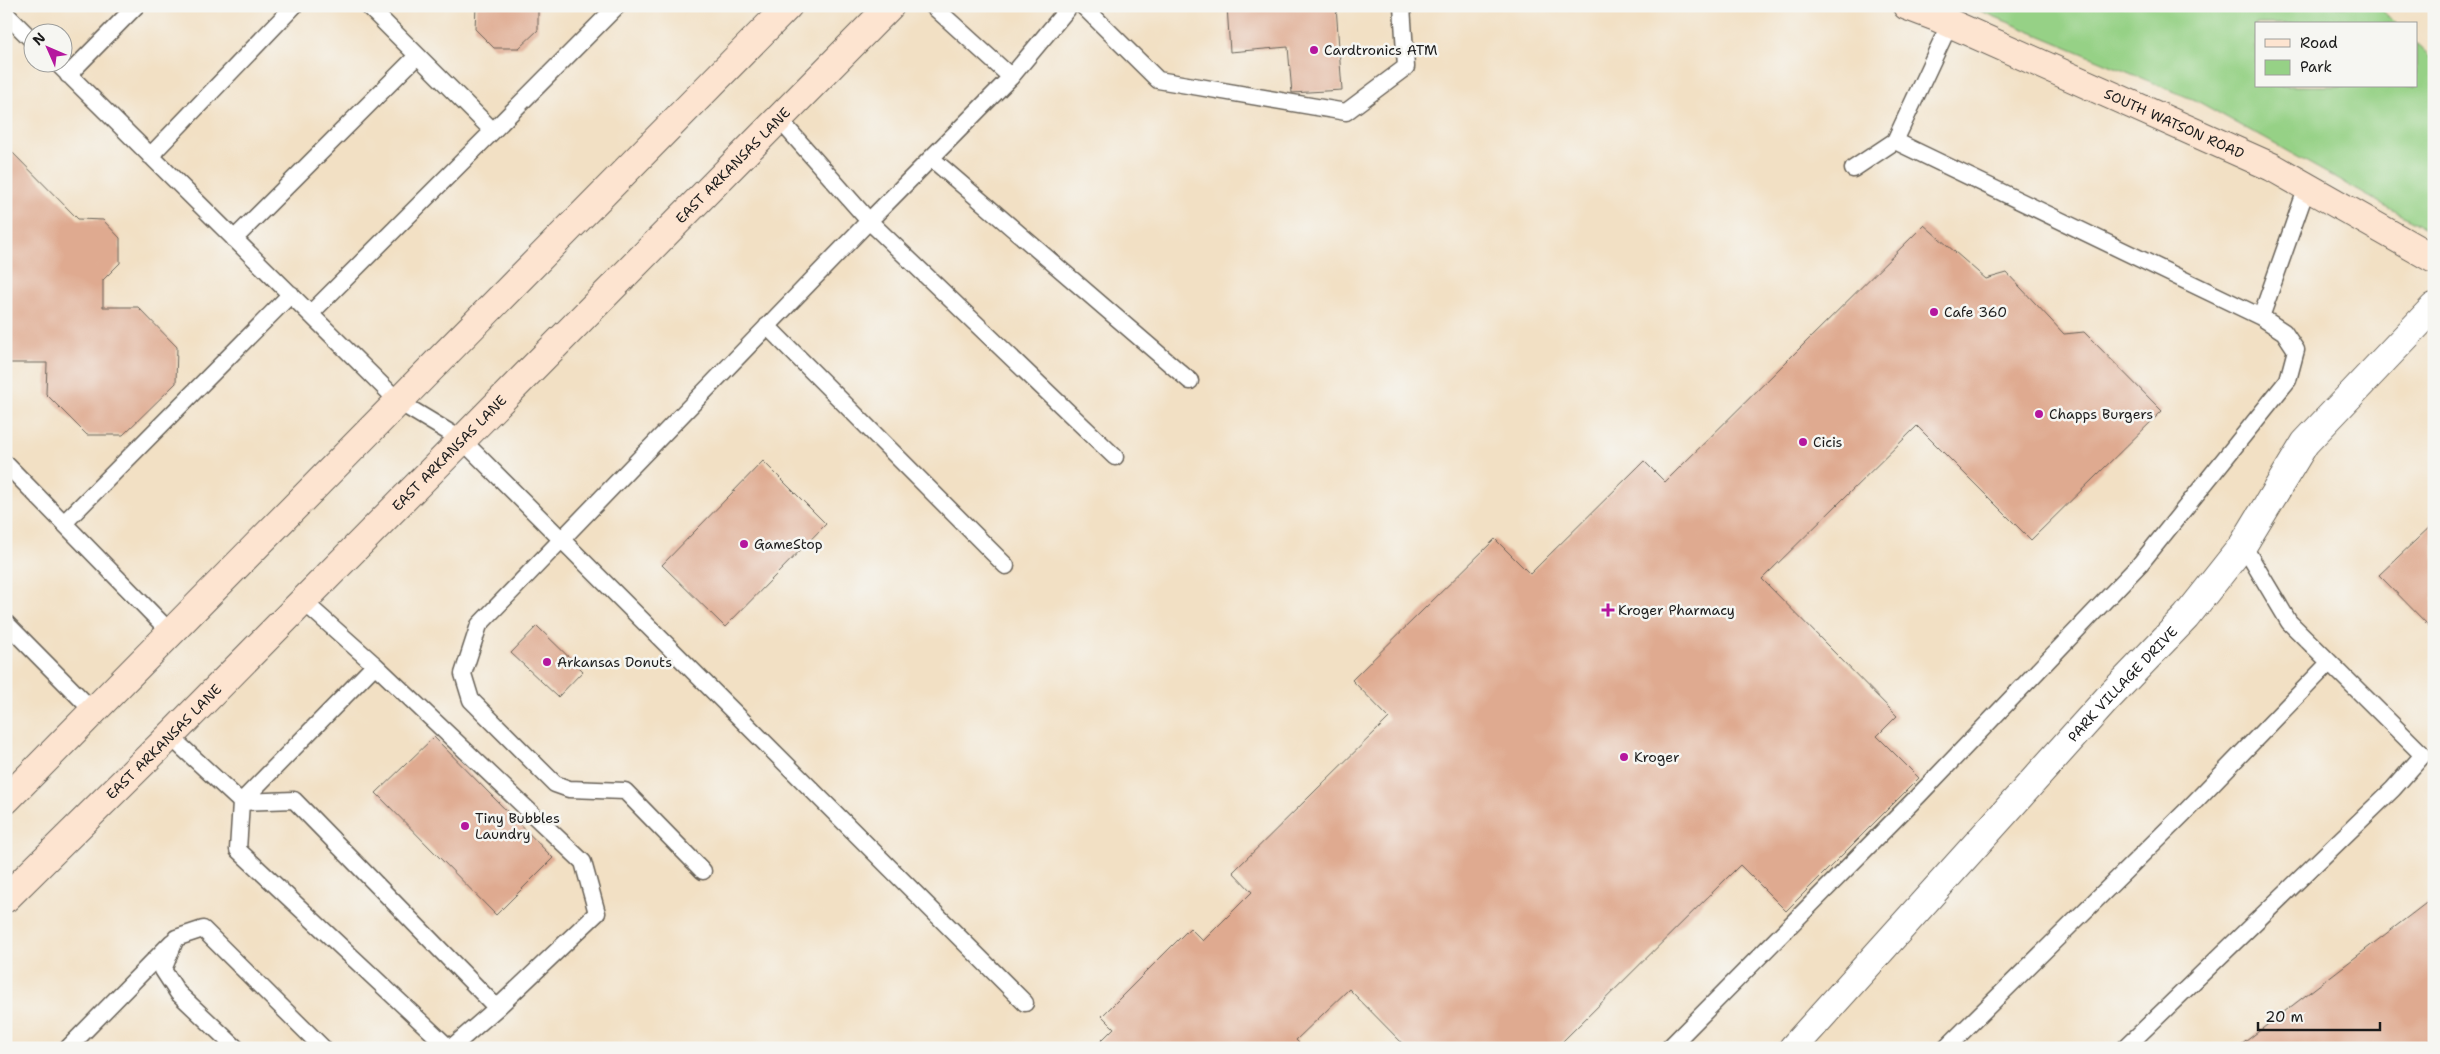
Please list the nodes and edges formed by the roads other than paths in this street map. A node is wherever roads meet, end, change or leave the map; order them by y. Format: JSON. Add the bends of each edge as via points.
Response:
{"nodes":[{"id":1,"x":136,"y":6,"type":"edge"},
{"id":2,"x":294,"y":6,"type":"edge"},
{"id":3,"x":368,"y":6,"type":"edge"},
{"id":4,"x":617,"y":6,"type":"edge"},
{"id":5,"x":788,"y":6,"type":"edge"},
{"id":6,"x":890,"y":6,"type":"edge"},
{"id":7,"x":933,"y":6,"type":"edge"},
{"id":8,"x":1070,"y":6,"type":"edge"},
{"id":9,"x":1083,"y":6,"type":"edge"},
{"id":10,"x":1402,"y":6,"type":"edge"},
{"id":11,"x":1907,"y":6,"type":"edge"},
{"id":12,"x":6,"y":14,"type":"edge"},
{"id":13,"x":1950,"y":23,"type":"junction"},
{"id":14,"x":22,"y":30,"type":"edge"},
{"id":15,"x":417,"y":56,"type":"junction"},
{"id":16,"x":65,"y":72,"type":"edge"},
{"id":17,"x":68,"y":75,"type":"junction"},
{"id":18,"x":1011,"y":77,"type":"junction"},
{"id":19,"x":780,"y":119,"type":"junction"},
{"id":20,"x":493,"y":131,"type":"junction"},
{"id":21,"x":1895,"y":141,"type":"junction"},
{"id":22,"x":150,"y":156,"type":"junction"},
{"id":23,"x":931,"y":158,"type":"junction"},
{"id":24,"x":1853,"y":169,"type":"dead end"},
{"id":25,"x":2307,"y":187,"type":"junction"},
{"id":26,"x":869,"y":221,"type":"junction"},
{"id":27,"x":234,"y":239,"type":"junction"},
{"id":28,"x":2434,"y":259,"type":"edge"},
{"id":29,"x":291,"y":294,"type":"junction"},
{"id":30,"x":2434,"y":307,"type":"edge"},
{"id":31,"x":310,"y":314,"type":"junction"},
{"id":32,"x":2261,"y":317,"type":"junction"},
{"id":33,"x":766,"y":326,"type":"junction"},
{"id":34,"x":1190,"y":381,"type":"dead end"},
{"id":35,"x":399,"y":402,"type":"junction"},
{"id":36,"x":462,"y":440,"type":"junction"},
{"id":37,"x":1115,"y":457,"type":"dead end"},
{"id":38,"x":6,"y":464,"type":"edge"},
{"id":39,"x":64,"y":523,"type":"junction"},
{"id":40,"x":560,"y":538,"type":"junction"},
{"id":41,"x":2243,"y":545,"type":"junction"},
{"id":42,"x":1006,"y":566,"type":"dead end"},
{"id":43,"x":303,"y":601,"type":"junction"},
{"id":44,"x":6,"y":623,"type":"edge"},
{"id":45,"x":172,"y":633,"type":"junction"},
{"id":46,"x":2328,"y":663,"type":"junction"},
{"id":47,"x":375,"y":665,"type":"junction"},
{"id":48,"x":94,"y":712,"type":"junction"},
{"id":49,"x":170,"y":736,"type":"junction"},
{"id":50,"x":2428,"y":760,"type":"edge"},
{"id":51,"x":6,"y":800,"type":"edge"},
{"id":52,"x":241,"y":802,"type":"junction"},
{"id":53,"x":703,"y":871,"type":"dead end"},
{"id":54,"x":6,"y":898,"type":"edge"},
{"id":55,"x":176,"y":938,"type":"junction"},
{"id":56,"x":1024,"y":1003,"type":"dead end"},
{"id":57,"x":497,"y":1008,"type":"junction"},
{"id":58,"x":68,"y":1048,"type":"edge"},
{"id":59,"x":236,"y":1048,"type":"edge"},
{"id":60,"x":323,"y":1048,"type":"edge"},
{"id":61,"x":450,"y":1048,"type":"edge"},
{"id":62,"x":1669,"y":1048,"type":"edge"},
{"id":63,"x":1793,"y":1048,"type":"edge"},
{"id":64,"x":1946,"y":1048,"type":"edge"},
{"id":65,"x":2126,"y":1048,"type":"edge"}],
"edges":[{"from":1,"to":17,"type":"lane"},
{"from":2,"to":22,"type":"lane"},
{"from":3,"to":15,"type":"lane"},
{"from":4,"to":20,"type":"lane"},
{"from":5,"to":35,"type":"main road"},
{"from":6,"to":19,"type":"main road","name":"EAST ARKANSAS LANE"},
{"from":7,"to":18,"type":"lane"},
{"from":8,"to":18,"type":"lane"},
{"from":9,"to":10,"type":"lane","via":[[1158,80],[1346,112],[1406,67]]},
{"from":11,"to":13,"type":"main road","name":"SOUTH WATSON ROAD"},
{"from":12,"to":14,"type":"lane"},
{"from":13,"to":21,"type":"lane"},
{"from":13,"to":25,"type":"main road","name":"SOUTH WATSON ROAD","via":[[2272,167]]},
{"from":15,"to":20,"type":"lane"},
{"from":15,"to":27,"type":"lane"},
{"from":16,"to":17,"type":"lane"},
{"from":17,"to":22,"type":"lane"},
{"from":18,"to":23,"type":"lane"},
{"from":19,"to":26,"type":"lane"},
{"from":19,"to":36,"type":"main road","name":"EAST ARKANSAS LANE"},
{"from":20,"to":31,"type":"lane"},
{"from":21,"to":24,"type":"lane"},
{"from":21,"to":32,"type":"lane"},
{"from":22,"to":27,"type":"lane"},
{"from":23,"to":26,"type":"lane"},
{"from":23,"to":34,"type":"lane"},
{"from":25,"to":28,"type":"main road","name":"SOUTH WATSON ROAD"},
{"from":25,"to":32,"type":"lane"},
{"from":26,"to":33,"type":"lane"},
{"from":26,"to":37,"type":"lane"},
{"from":27,"to":29,"type":"lane"},
{"from":29,"to":31,"type":"lane"},
{"from":29,"to":39,"type":"lane"},
{"from":30,"to":41,"type":"street","name":"PARK VILLAGE DRIVE","via":[[2305,443]]},
{"from":31,"to":35,"type":"lane"},
{"from":32,"to":62,"type":"lane","via":[[2284,332],[2296,350],[2288,380],[2140,564],[1919,795]]},
{"from":33,"to":40,"type":"lane"},
{"from":33,"to":42,"type":"lane"},
{"from":35,"to":36,"type":"lane"},
{"from":35,"to":45,"type":"main road"},
{"from":36,"to":40,"type":"lane"},
{"from":36,"to":43,"type":"main road","name":"EAST ARKANSAS LANE"},
{"from":38,"to":39,"type":"lane"},
{"from":39,"to":45,"type":"lane"},
{"from":40,"to":53,"type":"lane","via":[[478,625],[463,674],[471,700],[555,784],[569,789],[625,791]]},
{"from":40,"to":56,"type":"lane"},
{"from":41,"to":46,"type":"lane","via":[[2289,622]]},
{"from":41,"to":63,"type":"street","name":"PARK VILLAGE DRIVE","via":[[2186,617],[2100,706]]},
{"from":43,"to":47,"type":"lane"},
{"from":43,"to":49,"type":"main road","name":"EAST ARKANSAS LANE"},
{"from":44,"to":48,"type":"lane"},
{"from":45,"to":48,"type":"main road"},
{"from":46,"to":50,"type":"lane"},
{"from":46,"to":64,"type":"lane","via":[[2184,813]]},
{"from":47,"to":52,"type":"lane"},
{"from":47,"to":57,"type":"lane","via":[[583,862],[597,913]]},
{"from":48,"to":51,"type":"main road"},
{"from":49,"to":52,"type":"lane"},
{"from":49,"to":54,"type":"main road","name":"EAST ARKANSAS LANE"},
{"from":50,"to":65,"type":"lane","via":[[2393,789]]},
{"from":52,"to":57,"type":"lane","via":[[294,800]]},
{"from":52,"to":61,"type":"lane","via":[[238,850]]},
{"from":55,"to":58,"type":"lane"},
{"from":55,"to":59,"type":"lane","via":[[163,970],[178,993]]},
{"from":55,"to":60,"type":"lane","via":[[203,929]]},
{"from":57,"to":61,"type":"lane"}]}
